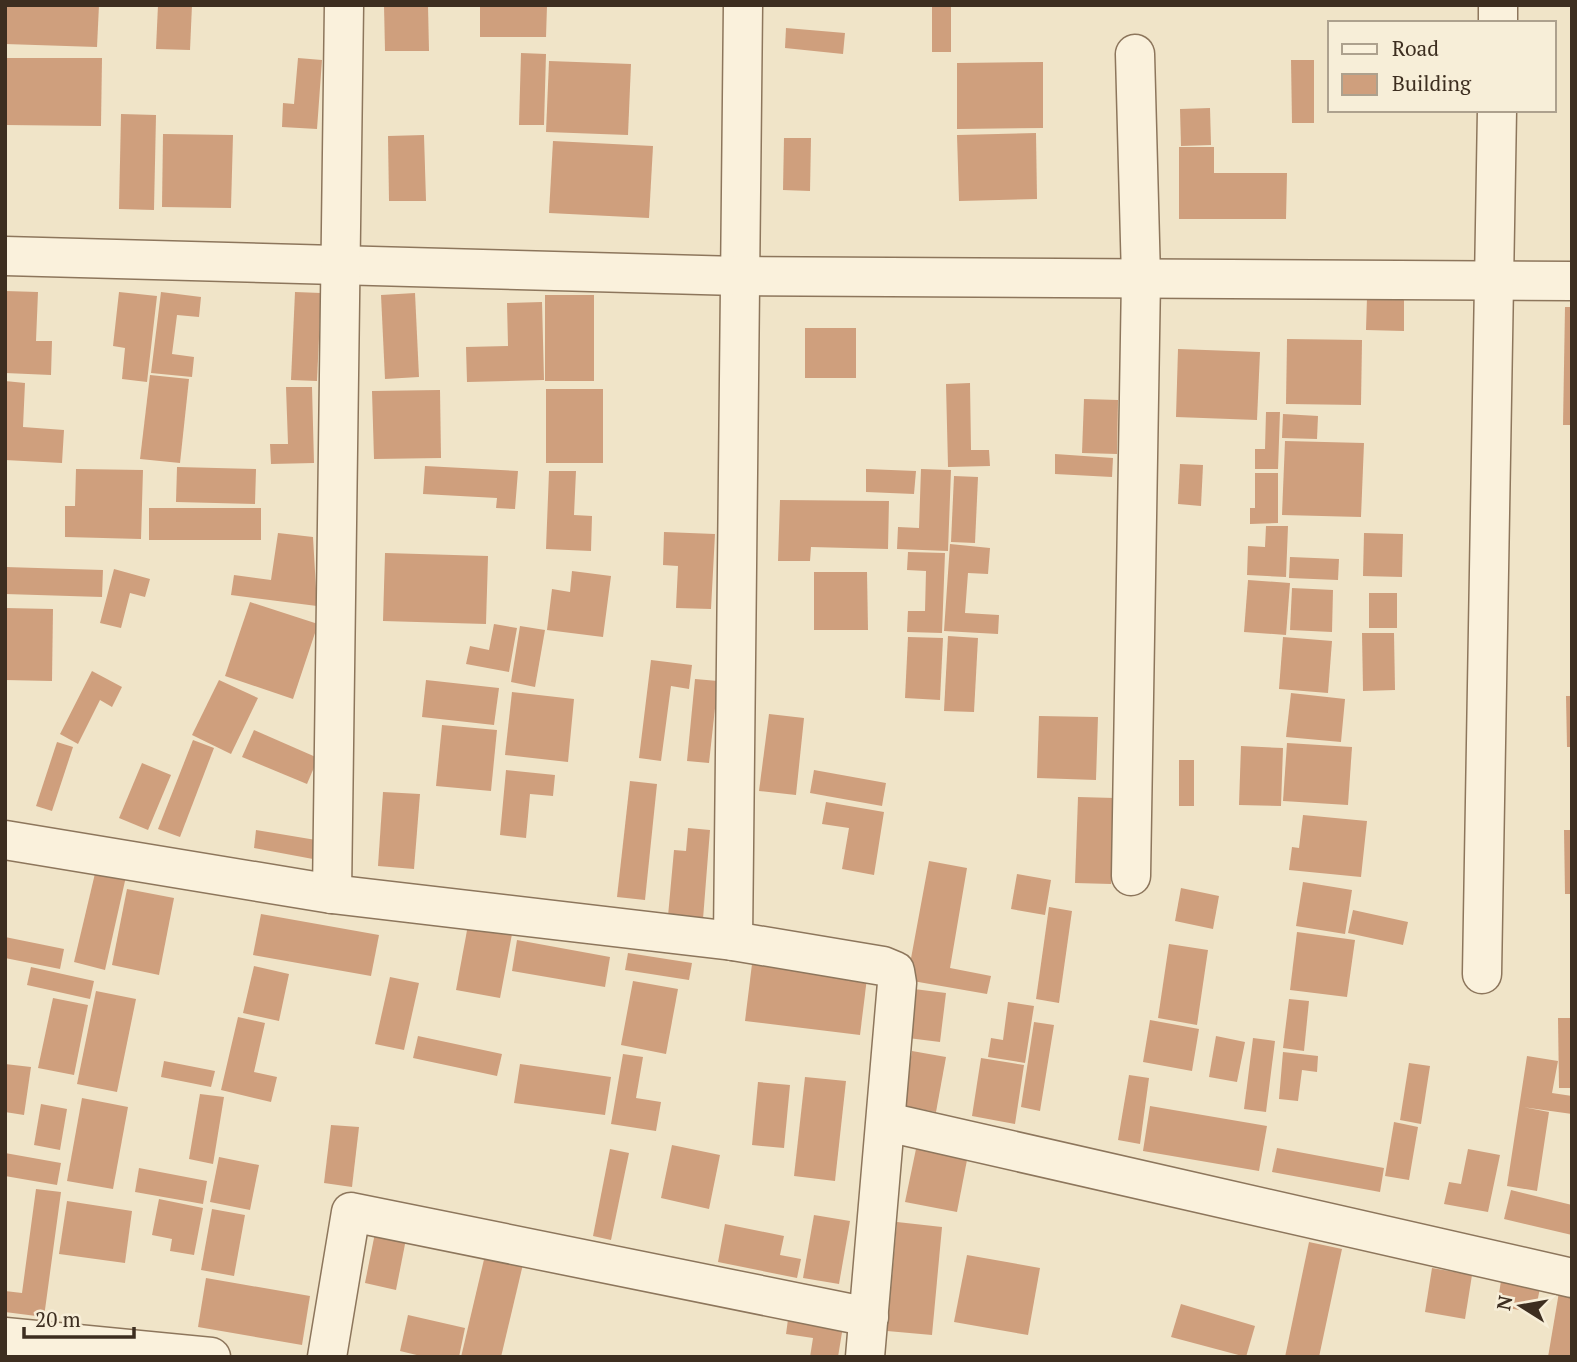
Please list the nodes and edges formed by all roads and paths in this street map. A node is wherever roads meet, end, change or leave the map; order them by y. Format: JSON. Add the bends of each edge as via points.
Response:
{"nodes":[{"id":1,"x":344,"y":5,"type":"edge"},
{"id":2,"x":743,"y":5,"type":"edge"},
{"id":3,"x":1135,"y":54,"type":"dead end"},
{"id":4,"x":1497,"y":112,"type":"edge"},
{"id":5,"x":5,"y":256,"type":"edge"},
{"id":6,"x":338,"y":265,"type":"junction"},
{"id":7,"x":738,"y":276,"type":"junction"},
{"id":8,"x":1141,"y":278,"type":"junction"},
{"id":9,"x":1493,"y":281,"type":"junction"},
{"id":10,"x":1572,"y":281,"type":"edge"},
{"id":11,"x":5,"y":840,"type":"edge"},
{"id":12,"x":1130,"y":876,"type":"dead end"},
{"id":13,"x":332,"y":894,"type":"junction"},
{"id":14,"x":733,"y":941,"type":"junction"},
{"id":15,"x":1482,"y":974,"type":"dead end"},
{"id":16,"x":887,"y":1122,"type":"junction"},
{"id":17,"x":1572,"y":1278,"type":"edge"},
{"id":18,"x":869,"y":1317,"type":"junction"},
{"id":19,"x":5,"y":1337,"type":"edge"},
{"id":20,"x":211,"y":1357,"type":"edge"},
{"id":21,"x":327,"y":1357,"type":"edge"},
{"id":22,"x":865,"y":1357,"type":"edge"}],
"edges":[{"from":1,"to":6,"type":"street"},
{"from":2,"to":7,"type":"street"},
{"from":3,"to":8,"type":"street"},
{"from":4,"to":9,"type":"street"},
{"from":5,"to":6,"type":"street"},
{"from":6,"to":7,"type":"street"},
{"from":6,"to":13,"type":"street"},
{"from":7,"to":8,"type":"street"},
{"from":7,"to":14,"type":"street"},
{"from":8,"to":9,"type":"street"},
{"from":8,"to":12,"type":"street"},
{"from":9,"to":10,"type":"street"},
{"from":9,"to":15,"type":"street"},
{"from":11,"to":13,"type":"street"},
{"from":13,"to":14,"type":"street"},
{"from":14,"to":16,"type":"street","via":[[895,971]]},
{"from":16,"to":17,"type":"street"},
{"from":16,"to":18,"type":"street"},
{"from":18,"to":21,"type":"street","via":[[351,1212]]},
{"from":18,"to":22,"type":"street"},
{"from":19,"to":20,"type":"street"}]}
